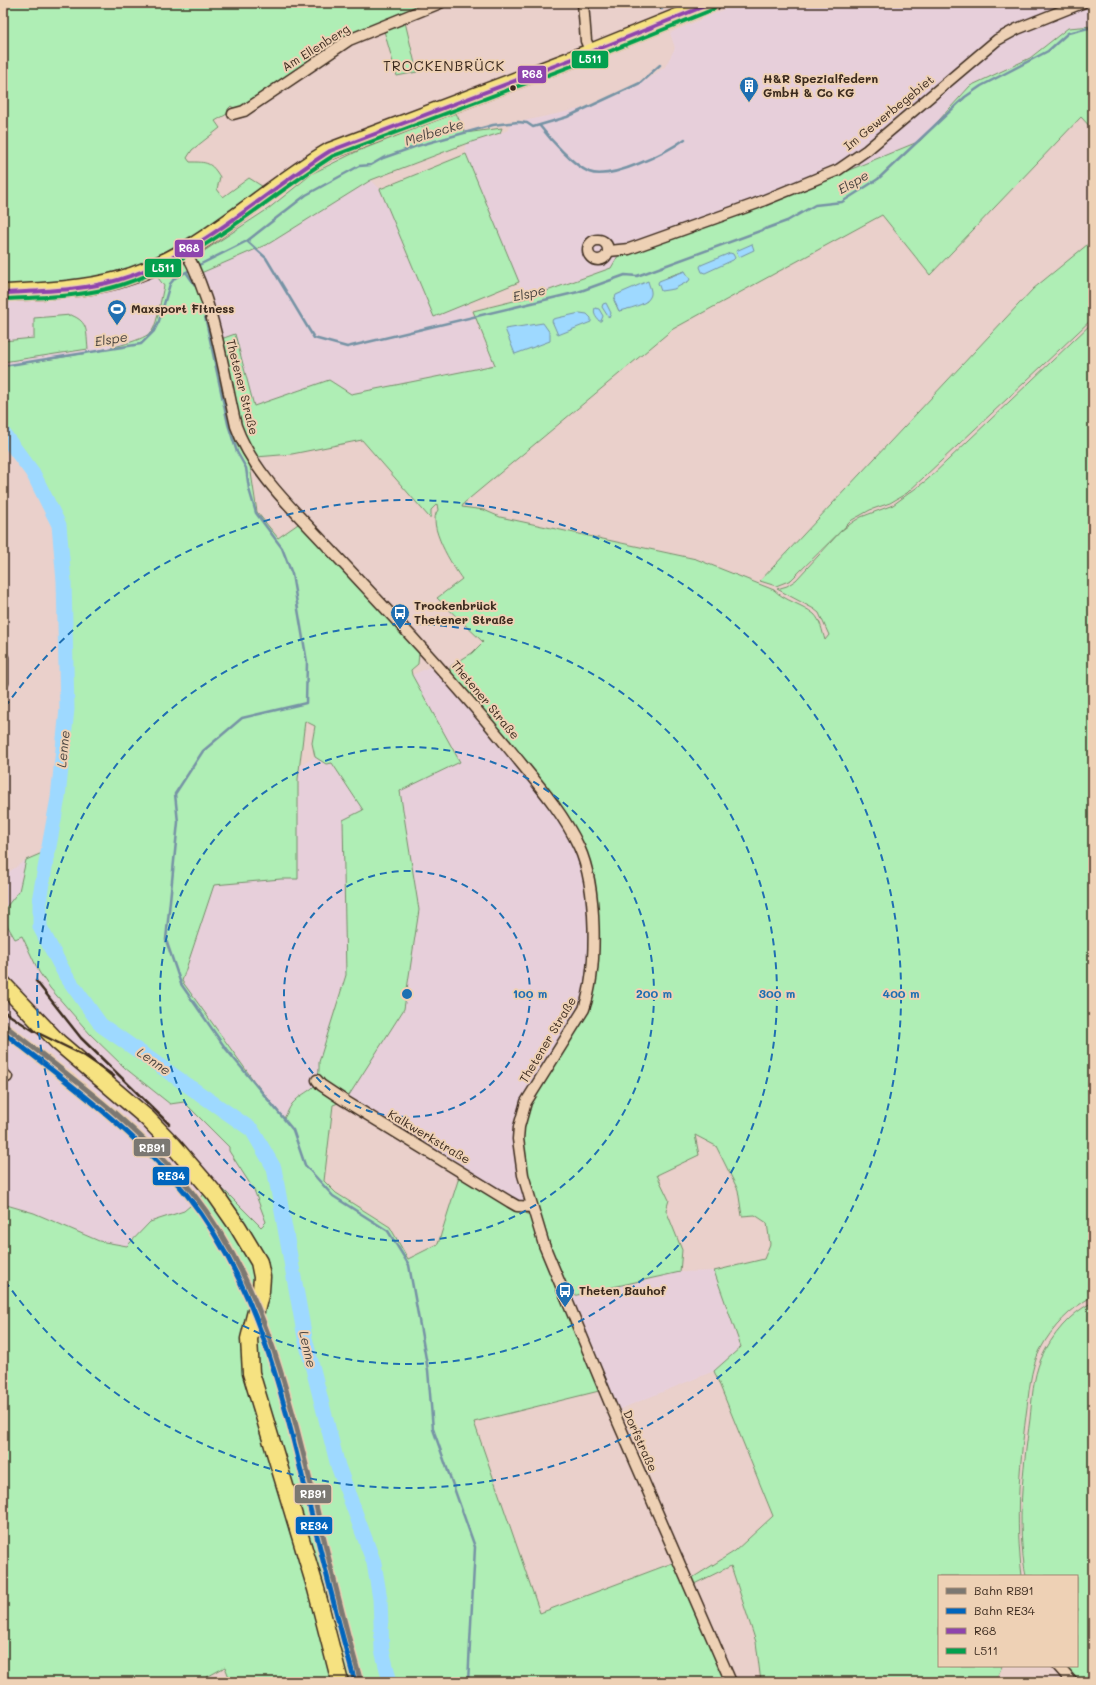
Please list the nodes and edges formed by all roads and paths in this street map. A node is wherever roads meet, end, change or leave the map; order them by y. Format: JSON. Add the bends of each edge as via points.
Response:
{"nodes":[{"id":1,"x":440,"y":3,"type":"edge"},
{"id":2,"x":583,"y":3,"type":"edge"},
{"id":3,"x":712,"y":3,"type":"edge"},
{"id":4,"x":1082,"y":3,"type":"edge"},
{"id":5,"x":591,"y":52,"type":"junction"},
{"id":6,"x":233,"y":114,"type":"dead end"},
{"id":7,"x":609,"y":251,"type":"dead end"},
{"id":8,"x":188,"y":255,"type":"junction"},
{"id":9,"x":3,"y":293,"type":"edge"},
{"id":10,"x":3,"y":658,"type":"edge"},
{"id":11,"x":3,"y":682,"type":"edge"},
{"id":12,"x":3,"y":984,"type":"edge"},
{"id":13,"x":318,"y":1080,"type":"dead end"},
{"id":14,"x":532,"y":1208,"type":"junction"},
{"id":15,"x":1059,"y":1667,"type":"edge"},
{"id":16,"x":340,"y":1682,"type":"edge"},
{"id":17,"x":731,"y":1682,"type":"edge"},
{"id":18,"x":1072,"y":1682,"type":"edge"}],
"edges":[{"from":1,"to":6,"type":"street","name":"Am Ellenberg","via":[[349,40],[244,111]]},
{"from":2,"to":5,"type":"street","via":[[586,41]]},
{"from":3,"to":5,"type":"main road"},
{"from":4,"to":7,"type":"street","name":"Im Gewerbegebiet","via":[[1017,29],[997,40],[867,150],[838,170],[629,249]]},
{"from":5,"to":8,"type":"main road","via":[[330,152],[293,175]]},
{"from":8,"to":9,"type":"main road","via":[[113,281]]},
{"from":8,"to":14,"type":"street","name":"Thetener Straße","via":[[199,276],[212,315],[236,426],[250,458],[303,520],[474,705],[563,817],[580,848],[589,876],[591,896],[591,981],[584,1009],[534,1086],[520,1122],[518,1139],[523,1175]]},
{"from":10,"to":11,"type":"street"},
{"from":12,"to":16,"type":"main road","via":[[58,1042],[146,1118],[172,1144],[215,1194],[257,1256],[262,1277],[249,1339],[251,1373],[314,1582]]},
{"from":13,"to":14,"type":"street","name":"Kalkwerkstraße","via":[[345,1101],[510,1202],[517,1206]]},
{"from":14,"to":17,"type":"street","name":"Dorfstraße","via":[[544,1245],[610,1406]]},
{"from":15,"to":18,"type":"street"}]}
